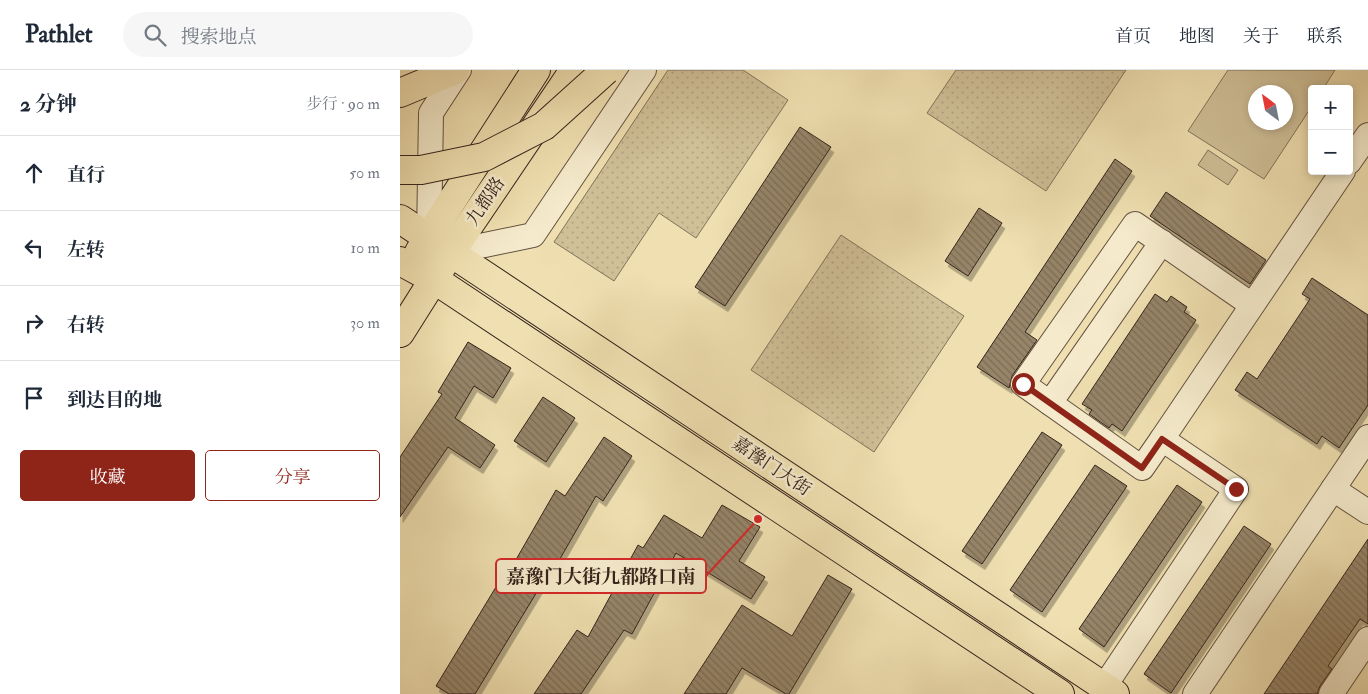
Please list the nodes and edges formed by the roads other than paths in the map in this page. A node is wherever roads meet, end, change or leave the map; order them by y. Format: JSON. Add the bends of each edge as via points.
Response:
{"nodes":[{"id":1,"x":455,"y":70,"type":"edge"},
{"id":2,"x":459,"y":70,"type":"edge"},
{"id":3,"x":536,"y":70,"type":"edge"},
{"id":4,"x":574,"y":70,"type":"edge"},
{"id":5,"x":606,"y":70,"type":"edge"},
{"id":6,"x":644,"y":70,"type":"edge"},
{"id":7,"x":400,"y":92,"type":"edge"},
{"id":8,"x":1368,"y":134,"type":"edge"},
{"id":9,"x":1353,"y":156,"type":"edge"},
{"id":10,"x":400,"y":170,"type":"edge"},
{"id":11,"x":1340,"y":175,"type":"edge"},
{"id":12,"x":400,"y":219,"type":"edge"},
{"id":13,"x":1162,"y":242,"type":"junction"},
{"id":14,"x":440,"y":245,"type":"junction"},
{"id":15,"x":403,"y":268,"type":"edge"},
{"id":16,"x":434,"y":280,"type":"junction"},
{"id":17,"x":1079,"y":305,"type":"junction"},
{"id":18,"x":1252,"y":306,"type":"junction"},
{"id":19,"x":1105,"y":324,"type":"junction"},
{"id":20,"x":400,"y":333,"type":"edge"},
{"id":21,"x":1050,"y":403,"type":"junction"},
{"id":22,"x":1368,"y":437,"type":"edge"},
{"id":23,"x":1162,"y":439,"type":"junction"},
{"id":24,"x":1333,"y":489,"type":"junction"},
{"id":25,"x":1368,"y":512,"type":"edge"},
{"id":26,"x":1368,"y":639,"type":"edge"},
{"id":27,"x":1109,"y":690,"type":"edge"},
{"id":28,"x":1200,"y":692,"type":"edge"},
{"id":29,"x":1060,"y":694,"type":"edge"},
{"id":30,"x":1331,"y":694,"type":"edge"}],
"edges":[{"from":1,"to":7,"type":"main road"},
{"from":2,"to":14,"type":"lane","via":[[431,112]]},
{"from":3,"to":14,"type":"main road","name":"九都路"},
{"from":4,"to":14,"type":"main road","name":"九都路"},
{"from":5,"to":10,"type":"main road","bridge":true,"via":[[544,126],[484,157],[421,170]]},
{"from":6,"to":14,"type":"lane","via":[[533,236]]},
{"from":8,"to":9,"type":"lane"},
{"from":11,"to":18,"type":"lane"},
{"from":12,"to":14,"type":"main road","name":"嘉豫门大街"},
{"from":13,"to":17,"type":"lane","via":[[1136,224]]},
{"from":13,"to":18,"type":"lane"},
{"from":13,"to":19,"type":"lane"},
{"from":14,"to":15,"type":"main road","name":"九都路"},
{"from":14,"to":16,"type":"main road","name":"九都路"},
{"from":14,"to":27,"type":"main road","name":"嘉豫门大街"},
{"from":15,"to":16,"type":"main road","name":"嘉豫门大街"},
{"from":16,"to":20,"type":"main road","name":"九都路"},
{"from":16,"to":29,"type":"main road","name":"嘉豫门大街"},
{"from":17,"to":19,"type":"lane"},
{"from":17,"to":21,"type":"lane","via":[[1023,384]]},
{"from":18,"to":23,"type":"lane"},
{"from":19,"to":21,"type":"lane"},
{"from":21,"to":23,"type":"lane","via":[[1142,468]]},
{"from":22,"to":24,"type":"lane"},
{"from":23,"to":27,"type":"lane","via":[[1236,489]]},
{"from":24,"to":25,"type":"lane"},
{"from":24,"to":28,"type":"lane"},
{"from":26,"to":30,"type":"lane"}]}
